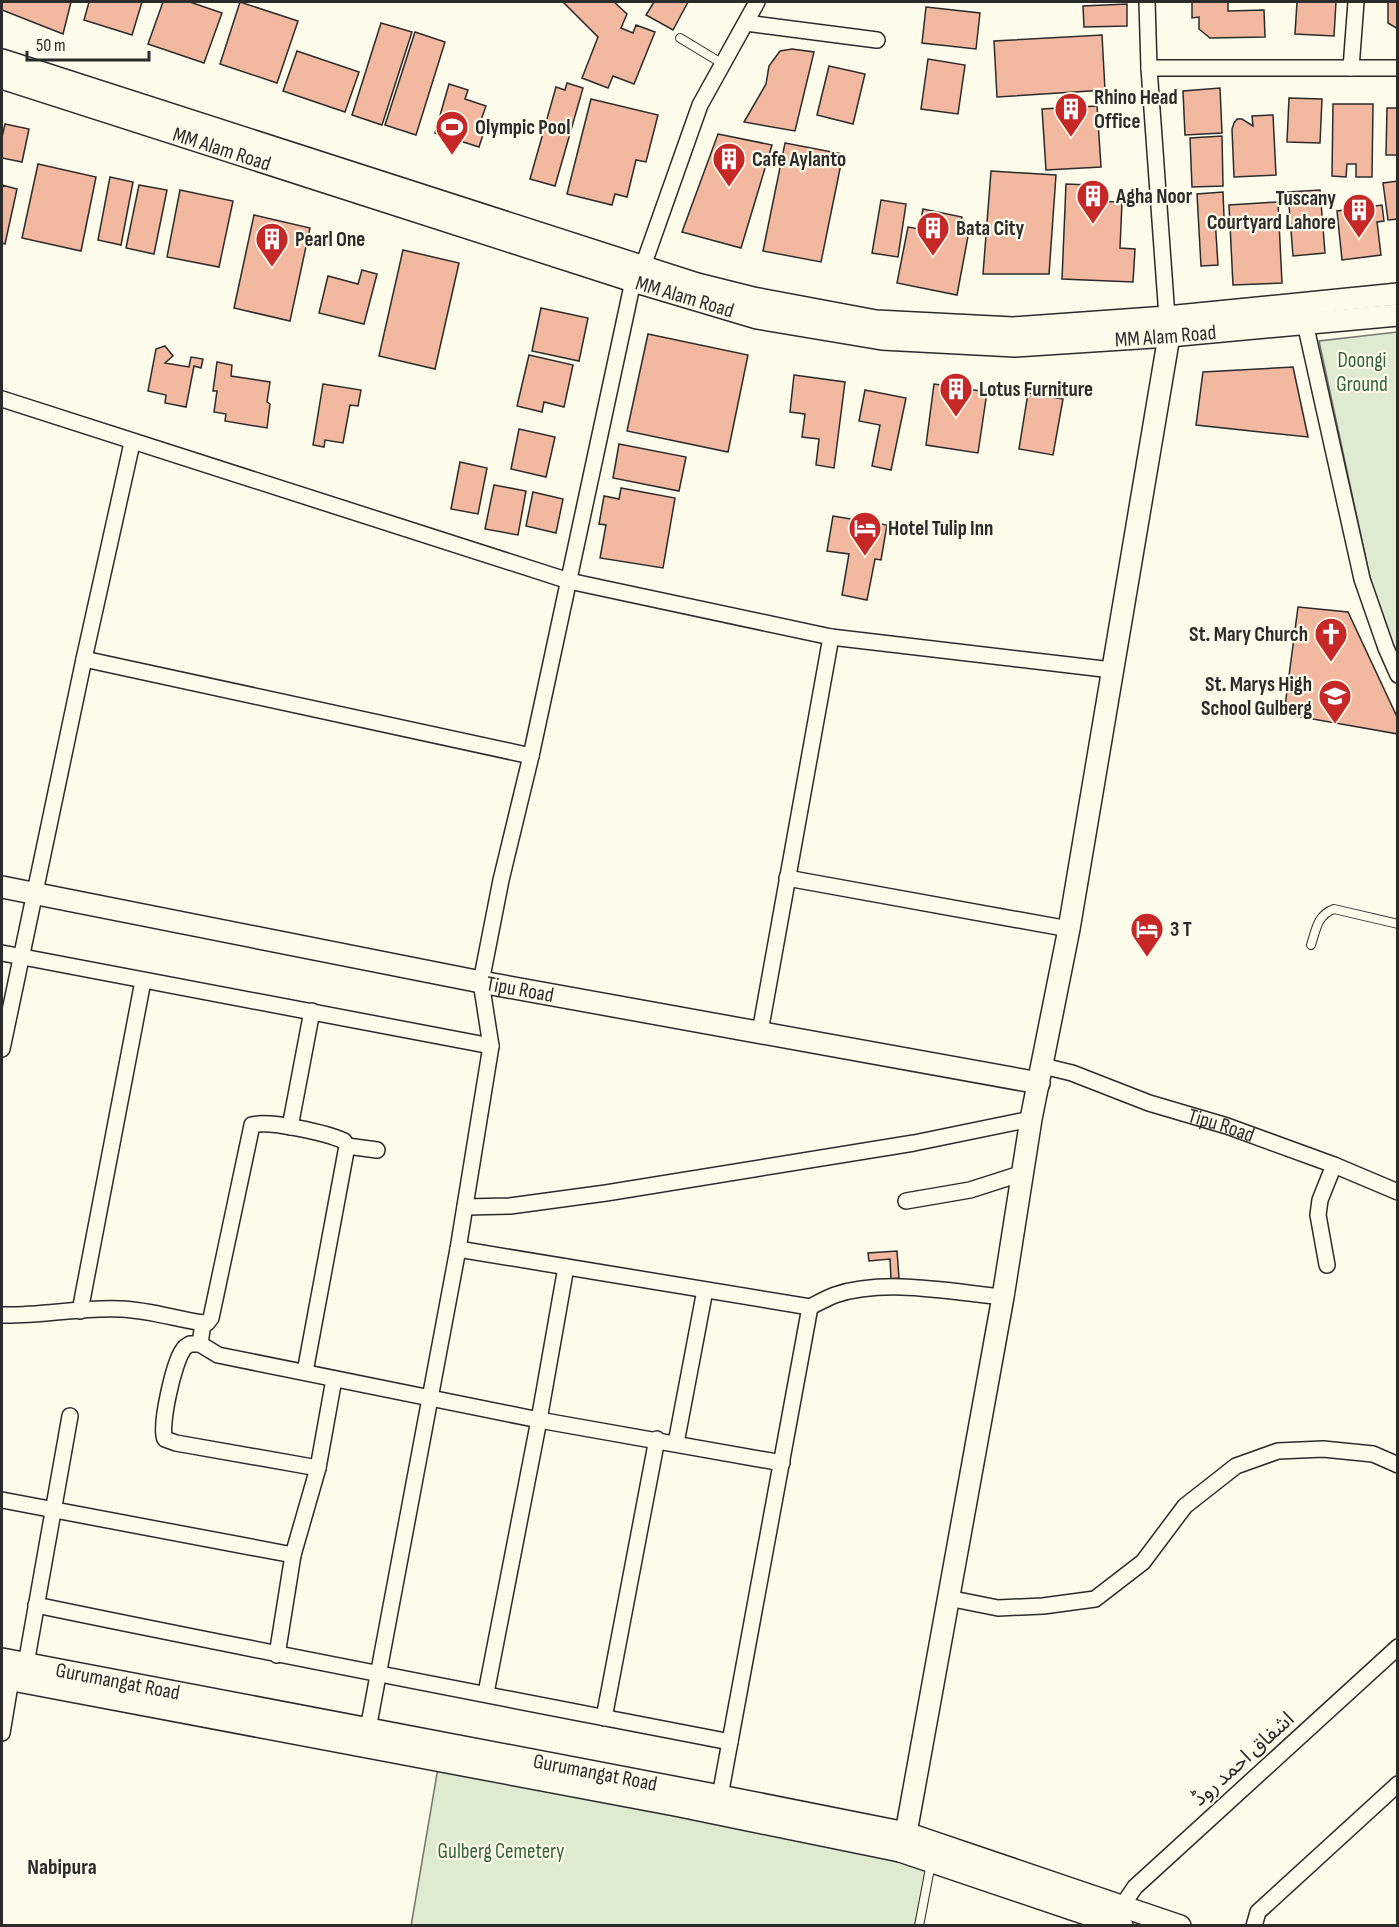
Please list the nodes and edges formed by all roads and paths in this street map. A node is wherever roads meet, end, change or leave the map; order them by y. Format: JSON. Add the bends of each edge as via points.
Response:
{"nodes":[{"id":1,"x":757,"y":2,"type":"edge"},
{"id":2,"x":1148,"y":2,"type":"edge"},
{"id":3,"x":1356,"y":2,"type":"edge"},
{"id":4,"x":746,"y":23,"type":"junction"},
{"id":5,"x":680,"y":38,"type":"dead end"},
{"id":6,"x":877,"y":40,"type":"dead end"},
{"id":7,"x":2,"y":60,"type":"edge"},
{"id":8,"x":723,"y":64,"type":"junction"},
{"id":9,"x":1149,"y":68,"type":"junction"},
{"id":10,"x":1351,"y":68,"type":"junction"},
{"id":11,"x":1398,"y":68,"type":"edge"},
{"id":12,"x":2,"y":78,"type":"edge"},
{"id":13,"x":638,"y":274,"type":"junction"},
{"id":14,"x":1398,"y":294,"type":"edge"},
{"id":15,"x":1398,"y":315,"type":"edge"},
{"id":16,"x":1305,"y":323,"type":"junction"},
{"id":17,"x":1168,"y":326,"type":"junction"},
{"id":18,"x":2,"y":399,"type":"edge"},
{"id":19,"x":132,"y":442,"type":"junction"},
{"id":20,"x":569,"y":581,"type":"junction"},
{"id":21,"x":831,"y":637,"type":"junction"},
{"id":22,"x":84,"y":659,"type":"junction"},
{"id":23,"x":1112,"y":669,"type":"junction"},
{"id":24,"x":1398,"y":675,"type":"edge"},
{"id":25,"x":531,"y":756,"type":"junction"},
{"id":26,"x":787,"y":878,"type":"junction"},
{"id":27,"x":2,"y":887,"type":"edge"},
{"id":28,"x":34,"y":893,"type":"junction"},
{"id":29,"x":1398,"y":924,"type":"edge"},
{"id":30,"x":1069,"y":929,"type":"junction"},
{"id":31,"x":1311,"y":945,"type":"dead end"},
{"id":32,"x":2,"y":953,"type":"edge"},
{"id":33,"x":20,"y":957,"type":"junction"},
{"id":34,"x":143,"y":981,"type":"junction"},
{"id":35,"x":481,"y":982,"type":"junction"},
{"id":36,"x":312,"y":1011,"type":"junction"},
{"id":37,"x":760,"y":1032,"type":"junction"},
{"id":38,"x":491,"y":1046,"type":"junction"},
{"id":39,"x":2,"y":1049,"type":"edge"},
{"id":40,"x":1041,"y":1075,"type":"junction"},
{"id":41,"x":1031,"y":1119,"type":"junction"},
{"id":42,"x":290,"y":1127,"type":"junction"},
{"id":43,"x":347,"y":1146,"type":"junction"},
{"id":44,"x":377,"y":1150,"type":"dead end"},
{"id":45,"x":1334,"y":1165,"type":"junction"},
{"id":46,"x":1023,"y":1173,"type":"junction"},
{"id":47,"x":1398,"y":1192,"type":"edge"},
{"id":48,"x":906,"y":1201,"type":"dead end"},
{"id":49,"x":465,"y":1207,"type":"junction"},
{"id":50,"x":458,"y":1249,"type":"junction"},
{"id":51,"x":1327,"y":1264,"type":"dead end"},
{"id":52,"x":566,"y":1267,"type":"junction"},
{"id":53,"x":705,"y":1290,"type":"junction"},
{"id":54,"x":1003,"y":1298,"type":"junction"},
{"id":55,"x":810,"y":1307,"type":"junction"},
{"id":56,"x":81,"y":1311,"type":"junction"},
{"id":57,"x":2,"y":1315,"type":"edge"},
{"id":58,"x":203,"y":1323,"type":"junction"},
{"id":59,"x":200,"y":1344,"type":"junction"},
{"id":60,"x":305,"y":1372,"type":"junction"},
{"id":61,"x":334,"y":1378,"type":"junction"},
{"id":62,"x":430,"y":1399,"type":"junction"},
{"id":63,"x":70,"y":1416,"type":"dead end"},
{"id":64,"x":539,"y":1420,"type":"junction"},
{"id":65,"x":657,"y":1439,"type":"junction"},
{"id":66,"x":676,"y":1443,"type":"junction"},
{"id":67,"x":782,"y":1462,"type":"junction"},
{"id":68,"x":1398,"y":1466,"type":"edge"},
{"id":69,"x":318,"y":1468,"type":"junction"},
{"id":70,"x":2,"y":1500,"type":"edge"},
{"id":71,"x":52,"y":1510,"type":"junction"},
{"id":72,"x":293,"y":1554,"type":"junction"},
{"id":73,"x":948,"y":1598,"type":"junction"},
{"id":74,"x":36,"y":1605,"type":"junction"},
{"id":75,"x":1398,"y":1647,"type":"edge"},
{"id":76,"x":278,"y":1655,"type":"junction"},
{"id":77,"x":2,"y":1659,"type":"edge"},
{"id":78,"x":26,"y":1664,"type":"junction"},
{"id":79,"x":379,"y":1673,"type":"junction"},
{"id":80,"x":6,"y":1678,"type":"edge"},
{"id":81,"x":486,"y":1694,"type":"junction"},
{"id":82,"x":604,"y":1718,"type":"junction"},
{"id":83,"x":368,"y":1729,"type":"junction"},
{"id":84,"x":2,"y":1733,"type":"edge"},
{"id":85,"x":730,"y":1742,"type":"junction"},
{"id":86,"x":1398,"y":1784,"type":"edge"},
{"id":87,"x":720,"y":1796,"type":"junction"},
{"id":88,"x":903,"y":1842,"type":"junction"},
{"id":89,"x":932,"y":1861,"type":"junction"},
{"id":90,"x":1122,"y":1916,"type":"edge"},
{"id":91,"x":919,"y":1926,"type":"edge"},
{"id":92,"x":1180,"y":1926,"type":"edge"},
{"id":93,"x":1254,"y":1926,"type":"edge"}],
"edges":[{"from":1,"to":4,"type":"street"},
{"from":2,"to":9,"type":"street"},
{"from":3,"to":10,"type":"street"},
{"from":4,"to":6,"type":"street"},
{"from":4,"to":8,"type":"street"},
{"from":5,"to":8,"type":"lane"},
{"from":7,"to":13,"type":"street","name":"MM Alam Road"},
{"from":8,"to":13,"type":"street","via":[[700,105]]},
{"from":9,"to":10,"type":"street"},
{"from":9,"to":17,"type":"street"},
{"from":10,"to":11,"type":"street"},
{"from":12,"to":13,"type":"street","name":"MM Alam Road"},
{"from":13,"to":17,"type":"street","name":"MM Alam Road","via":[[757,318],[882,339],[1015,346]]},
{"from":13,"to":20,"type":"street"},
{"from":14,"to":17,"type":"street","name":"MM Alam Road"},
{"from":15,"to":16,"type":"street","name":"MM Alam Road"},
{"from":16,"to":17,"type":"street","name":"MM Alam Road"},
{"from":16,"to":24,"type":"street","via":[[1362,579]]},
{"from":17,"to":23,"type":"street"},
{"from":18,"to":19,"type":"street"},
{"from":19,"to":20,"type":"street"},
{"from":19,"to":22,"type":"street"},
{"from":20,"to":21,"type":"street"},
{"from":20,"to":25,"type":"street"},
{"from":21,"to":23,"type":"street"},
{"from":21,"to":26,"type":"street"},
{"from":22,"to":25,"type":"street"},
{"from":22,"to":28,"type":"street"},
{"from":23,"to":30,"type":"street"},
{"from":25,"to":35,"type":"street"},
{"from":26,"to":30,"type":"street"},
{"from":26,"to":37,"type":"street"},
{"from":27,"to":28,"type":"street","name":"Tipu Road"},
{"from":28,"to":33,"type":"street"},
{"from":28,"to":35,"type":"street","name":"Tipu Road"},
{"from":29,"to":31,"type":"lane","via":[[1334,909],[1324,912]]},
{"from":30,"to":40,"type":"street"},
{"from":32,"to":33,"type":"street"},
{"from":33,"to":34,"type":"street"},
{"from":33,"to":39,"type":"street"},
{"from":34,"to":36,"type":"street"},
{"from":34,"to":56,"type":"street"},
{"from":35,"to":37,"type":"street","name":"Tipu Road"},
{"from":35,"to":38,"type":"street"},
{"from":36,"to":38,"type":"street"},
{"from":36,"to":42,"type":"street"},
{"from":37,"to":40,"type":"street","name":"Tipu Road"},
{"from":38,"to":49,"type":"street"},
{"from":40,"to":41,"type":"street"},
{"from":40,"to":45,"type":"street","name":"Tipu Road","via":[[1072,1073]]},
{"from":41,"to":46,"type":"street"},
{"from":41,"to":49,"type":"street","via":[[914,1143],[606,1193],[510,1206]]},
{"from":42,"to":43,"type":"street","via":[[337,1138]]},
{"from":42,"to":58,"type":"street","via":[[252,1125],[212,1318]]},
{"from":43,"to":44,"type":"street"},
{"from":43,"to":60,"type":"street"},
{"from":45,"to":47,"type":"street","name":"Tipu Road"},
{"from":45,"to":51,"type":"street","via":[[1318,1215]]},
{"from":46,"to":48,"type":"street","via":[[970,1190]]},
{"from":46,"to":54,"type":"street"},
{"from":49,"to":50,"type":"street"},
{"from":50,"to":52,"type":"street"},
{"from":50,"to":62,"type":"street"},
{"from":52,"to":53,"type":"street"},
{"from":52,"to":64,"type":"street"},
{"from":53,"to":55,"type":"street"},
{"from":53,"to":66,"type":"street"},
{"from":54,"to":55,"type":"street","via":[[872,1288],[836,1294]]},
{"from":54,"to":73,"type":"street"},
{"from":55,"to":67,"type":"street"},
{"from":56,"to":57,"type":"street"},
{"from":56,"to":58,"type":"street","via":[[147,1311]]},
{"from":58,"to":59,"type":"street"},
{"from":59,"to":60,"type":"street","via":[[218,1355]]},
{"from":59,"to":69,"type":"street","via":[[190,1344],[179,1358],[165,1415],[165,1439]]},
{"from":60,"to":61,"type":"street"},
{"from":61,"to":62,"type":"street"},
{"from":61,"to":69,"type":"street"},
{"from":62,"to":64,"type":"street"},
{"from":62,"to":79,"type":"street"},
{"from":63,"to":71,"type":"street"},
{"from":64,"to":65,"type":"street"},
{"from":64,"to":81,"type":"street"},
{"from":65,"to":66,"type":"street"},
{"from":65,"to":82,"type":"street"},
{"from":66,"to":67,"type":"street"},
{"from":67,"to":85,"type":"street"},
{"from":68,"to":73,"type":"street","via":[[1373,1454],[1323,1449],[1278,1451],[1236,1466],[1185,1506],[1143,1562],[1095,1599],[998,1608]]},
{"from":69,"to":72,"type":"street"},
{"from":70,"to":71,"type":"street"},
{"from":71,"to":72,"type":"street"},
{"from":71,"to":74,"type":"street"},
{"from":72,"to":76,"type":"street"},
{"from":73,"to":88,"type":"street"},
{"from":74,"to":76,"type":"street"},
{"from":74,"to":78,"type":"street"},
{"from":75,"to":90,"type":"street","name":"اشفاق احمد روڈ","via":[[1135,1887]]},
{"from":76,"to":79,"type":"street"},
{"from":77,"to":78,"type":"street","name":"Gurumangat Road"},
{"from":78,"to":83,"type":"street","name":"Gurumangat Road"},
{"from":79,"to":81,"type":"street"},
{"from":79,"to":83,"type":"street"},
{"from":80,"to":84,"type":"street"},
{"from":80,"to":88,"type":"street","name":"Gurumangat Road","via":[[675,1805]]},
{"from":81,"to":82,"type":"street"},
{"from":82,"to":85,"type":"street"},
{"from":83,"to":87,"type":"street","name":"Gurumangat Road"},
{"from":85,"to":87,"type":"street"},
{"from":86,"to":93,"type":"street","via":[[1258,1911]]},
{"from":87,"to":88,"type":"street","name":"Gurumangat Road"},
{"from":88,"to":89,"type":"street","name":"Gurumangat Road"},
{"from":88,"to":90,"type":"street","name":"Gurumangat Road"},
{"from":89,"to":90,"type":"street","name":"Gurumangat Road"},
{"from":89,"to":91,"type":"lane"},
{"from":90,"to":92,"type":"street","name":"Gurumangat Road"}]}
